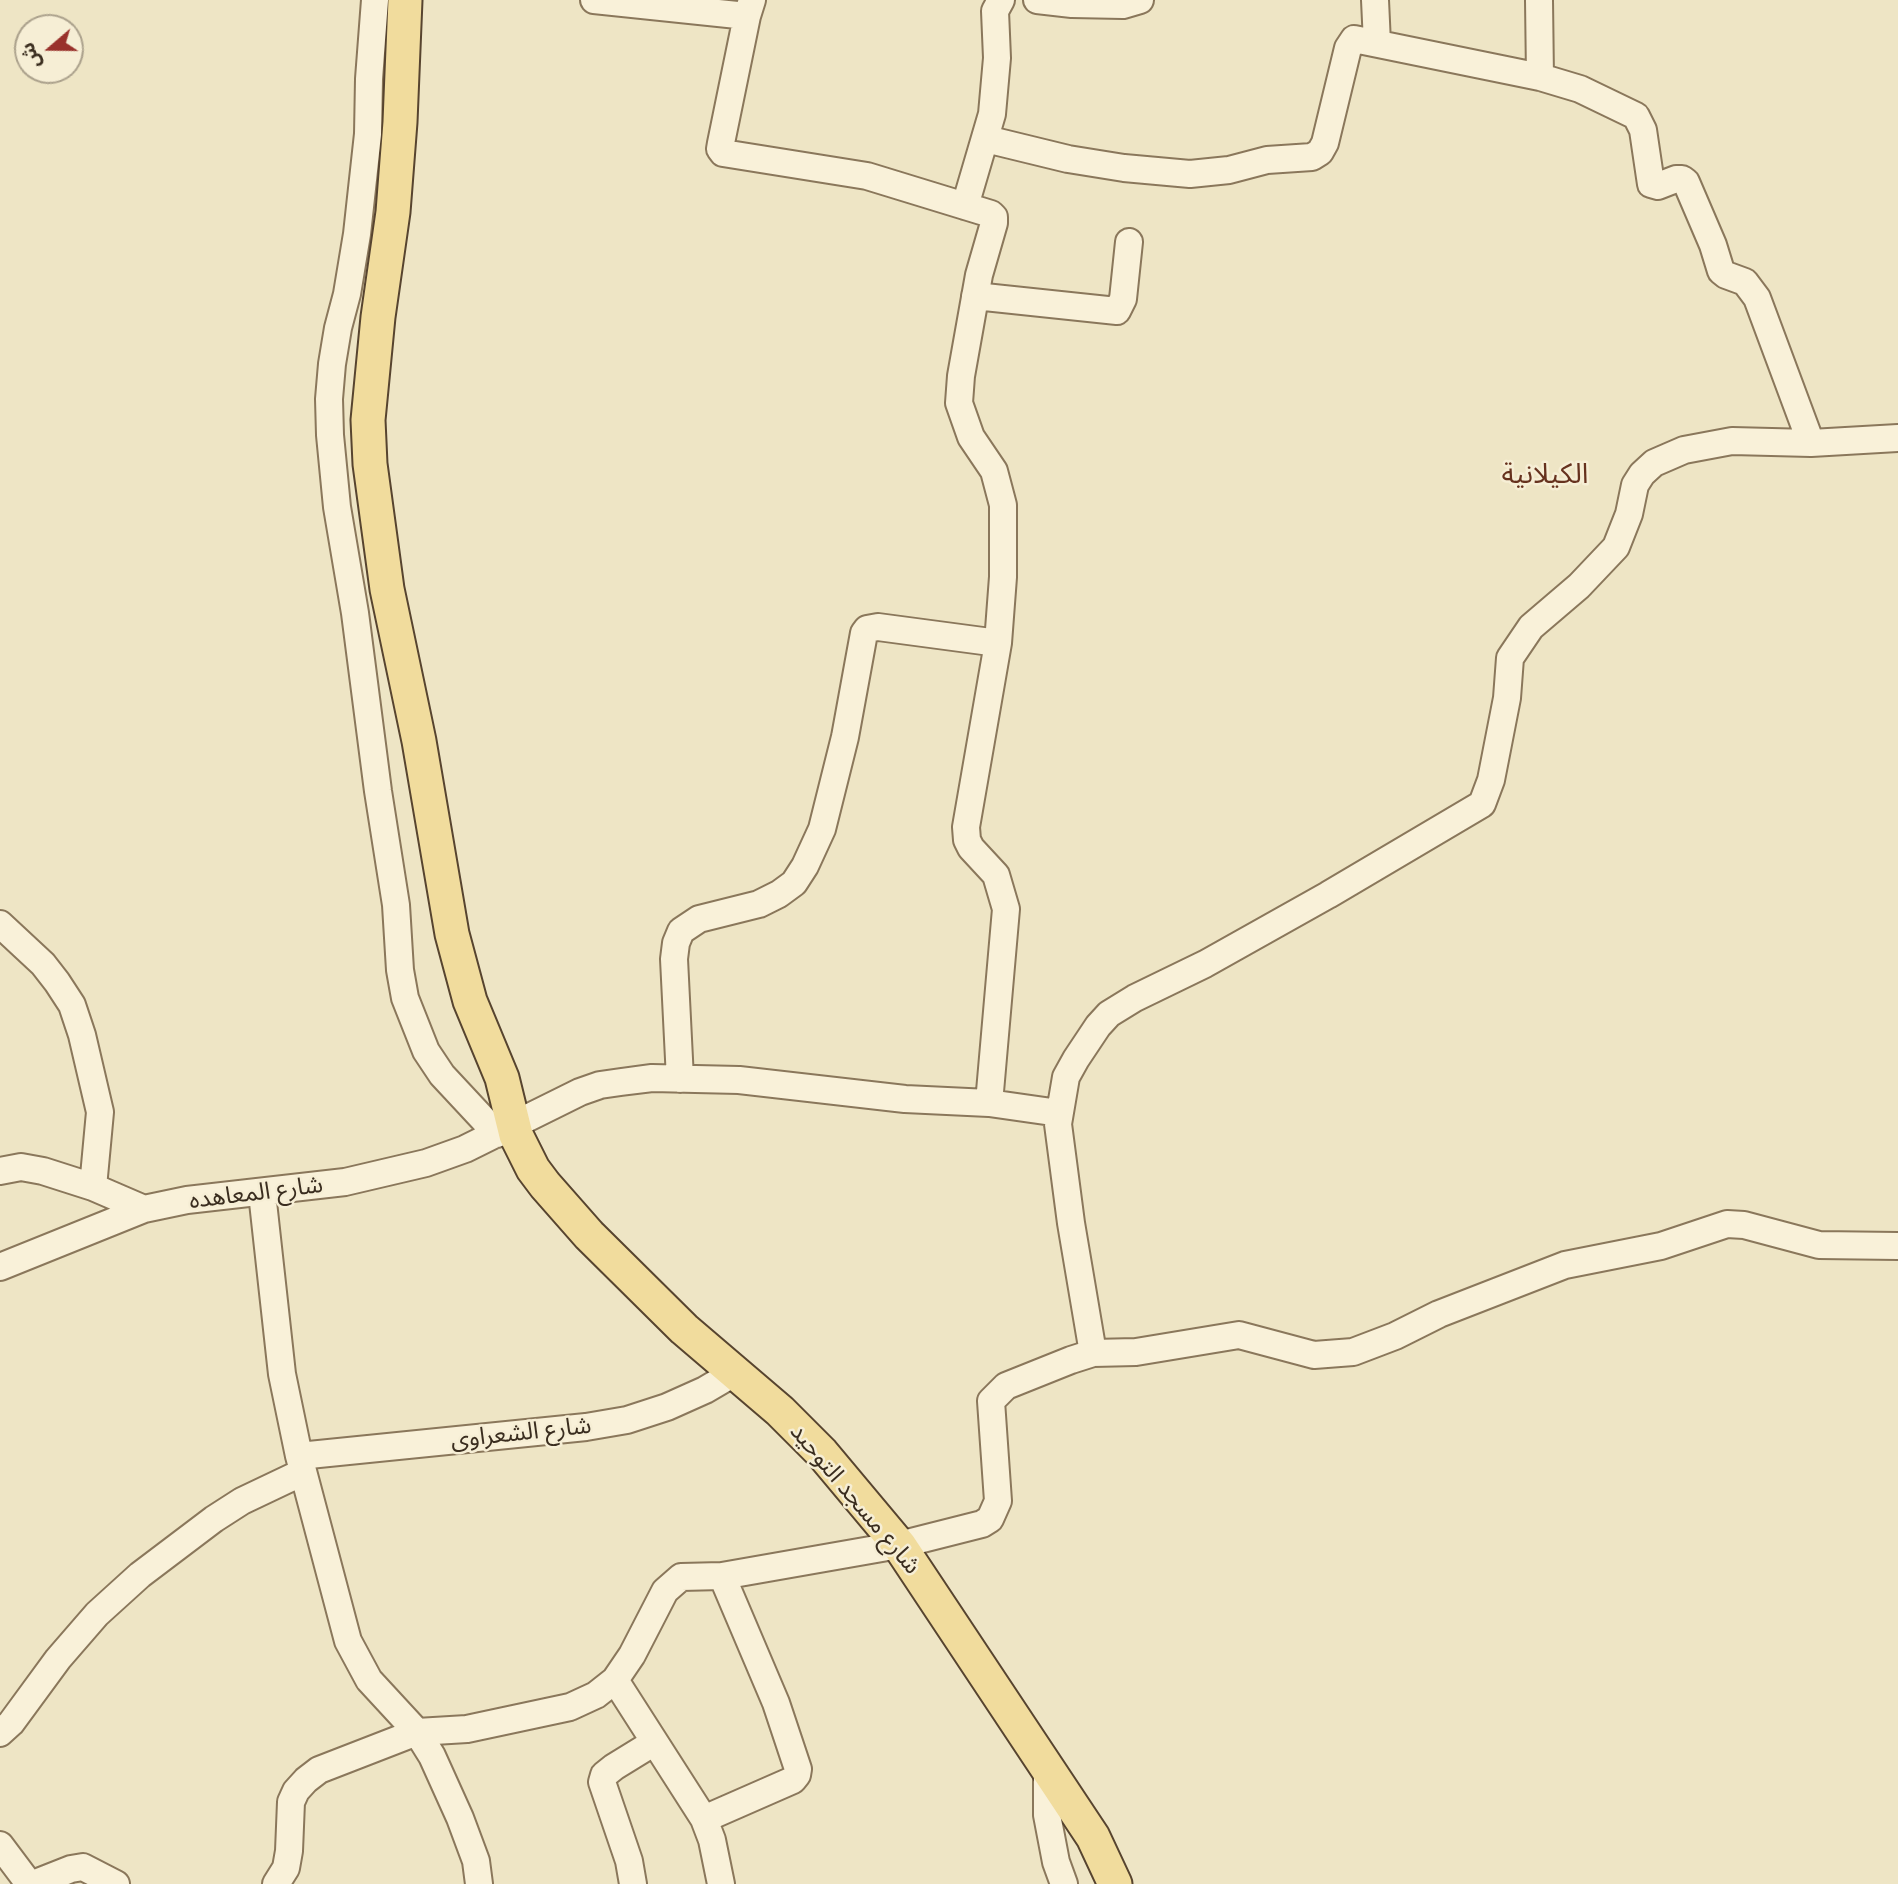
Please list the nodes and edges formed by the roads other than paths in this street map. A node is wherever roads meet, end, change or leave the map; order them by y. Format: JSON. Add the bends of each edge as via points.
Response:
{"nodes":[{"id":1,"x":375,"y":0,"type":"edge"},
{"id":2,"x":405,"y":0,"type":"edge"},
{"id":3,"x":594,"y":0,"type":"edge"},
{"id":4,"x":1000,"y":0,"type":"edge"},
{"id":5,"x":1037,"y":0,"type":"edge"},
{"id":6,"x":1140,"y":0,"type":"edge"},
{"id":7,"x":1375,"y":0,"type":"edge"},
{"id":8,"x":1539,"y":0,"type":"edge"},
{"id":9,"x":750,"y":8,"type":"edge"},
{"id":10,"x":1377,"y":43,"type":"junction"},
{"id":11,"x":1540,"y":77,"type":"junction"},
{"id":12,"x":986,"y":139,"type":"junction"},
{"id":13,"x":965,"y":206,"type":"junction"},
{"id":14,"x":1129,"y":242,"type":"dead end"},
{"id":15,"x":975,"y":296,"type":"junction"},
{"id":16,"x":1898,"y":438,"type":"edge"},
{"id":17,"x":1811,"y":443,"type":"junction"},
{"id":18,"x":998,"y":643,"type":"junction"},
{"id":19,"x":0,"y":924,"type":"edge"},
{"id":20,"x":680,"y":1079,"type":"junction"},
{"id":21,"x":989,"y":1104,"type":"junction"},
{"id":22,"x":1059,"y":1113,"type":"junction"},
{"id":23,"x":505,"y":1131,"type":"junction"},
{"id":24,"x":0,"y":1171,"type":"edge"},
{"id":25,"x":93,"y":1187,"type":"junction"},
{"id":26,"x":262,"y":1193,"type":"junction"},
{"id":27,"x":144,"y":1209,"type":"junction"},
{"id":28,"x":1898,"y":1246,"type":"edge"},
{"id":29,"x":0,"y":1267,"type":"edge"},
{"id":30,"x":1093,"y":1353,"type":"junction"},
{"id":31,"x":734,"y":1373,"type":"junction"},
{"id":32,"x":301,"y":1464,"type":"junction"},
{"id":33,"x":899,"y":1545,"type":"junction"},
{"id":34,"x":722,"y":1576,"type":"junction"},
{"id":35,"x":615,"y":1681,"type":"junction"},
{"id":36,"x":417,"y":1732,"type":"junction"},
{"id":37,"x":0,"y":1733,"type":"edge"},
{"id":38,"x":653,"y":1744,"type":"junction"},
{"id":39,"x":1046,"y":1769,"type":"junction"},
{"id":40,"x":704,"y":1819,"type":"junction"},
{"id":41,"x":0,"y":1845,"type":"edge"},
{"id":42,"x":33,"y":1884,"type":"edge"},
{"id":43,"x":116,"y":1884,"type":"edge"},
{"id":44,"x":276,"y":1884,"type":"edge"},
{"id":45,"x":479,"y":1884,"type":"edge"},
{"id":46,"x":633,"y":1884,"type":"edge"},
{"id":47,"x":721,"y":1884,"type":"edge"},
{"id":48,"x":1064,"y":1884,"type":"edge"},
{"id":49,"x":1115,"y":1884,"type":"edge"}],
"edges":[{"from":1,"to":23,"type":"street","via":[[359,221],[332,364],[330,435],[337,507],[396,905],[405,998],[426,1051],[442,1075]]},
{"from":2,"to":23,"type":"main road","name":"شارع مسجد التوحيد","via":[[393,212],[368,420],[370,464],[387,589],[422,753],[452,934],[470,1001],[502,1078]]},
{"from":3,"to":9,"type":"street"},
{"from":4,"to":12,"type":"street","via":[[995,11],[996,86]]},
{"from":5,"to":6,"type":"street","via":[[1123,5]]},
{"from":7,"to":10,"type":"street"},
{"from":8,"to":11,"type":"street"},
{"from":9,"to":13,"type":"street","via":[[720,149],[723,153],[867,176]]},
{"from":10,"to":11,"type":"street"},
{"from":10,"to":12,"type":"street","via":[[1358,39],[1350,43],[1325,143],[1312,157],[1190,174],[1068,159]]},
{"from":11,"to":17,"type":"street","via":[[1630,111],[1643,130],[1651,184],[1676,179],[1686,182],[1721,271],[1745,282],[1757,298]]},
{"from":12,"to":13,"type":"street"},
{"from":13,"to":15,"type":"street","via":[[994,219]]},
{"from":14,"to":15,"type":"street","via":[[1123,299],[1116,311]]},
{"from":15,"to":18,"type":"street","via":[[960,403],[971,436],[994,471],[1003,505]]},
{"from":16,"to":17,"type":"street"},
{"from":17,"to":22,"type":"street","via":[[1732,441],[1703,445],[1654,463],[1635,485],[1616,547],[1531,627],[1510,658],[1492,780],[1482,804],[1328,895],[1110,1014],[1066,1077]]},
{"from":18,"to":20,"type":"street","via":[[878,627],[864,632],[822,829],[805,866],[794,883],[779,894],[759,904],[699,919],[681,931],[674,959]]},
{"from":18,"to":21,"type":"street","via":[[966,814],[967,840],[996,875],[1006,909]]},
{"from":19,"to":25,"type":"street","via":[[43,964],[72,1005],[100,1112]]},
{"from":20,"to":21,"type":"street","name":"شارع المعاهده","via":[[738,1080]]},
{"from":20,"to":23,"type":"street","name":"شارع المعاهده","via":[[600,1085]]},
{"from":21,"to":22,"type":"street","name":"شارع المعاهده"},
{"from":22,"to":30,"type":"street","via":[[1062,1161]]},
{"from":23,"to":26,"type":"street","name":"شارع المعاهده","via":[[386,1174]]},
{"from":23,"to":31,"type":"main road","name":"شارع مسجد التوحيد","via":[[571,1215],[636,1283]]},
{"from":24,"to":25,"type":"street","via":[[21,1167]]},
{"from":25,"to":27,"type":"street"},
{"from":26,"to":27,"type":"street","name":"شارع المعاهده"},
{"from":26,"to":32,"type":"street","via":[[282,1374]]},
{"from":27,"to":29,"type":"street","name":"شارع المعاهده"},
{"from":28,"to":30,"type":"street","via":[[1819,1245],[1727,1224],[1661,1245],[1565,1265],[1353,1352],[1314,1354],[1239,1335],[1136,1352]]},
{"from":30,"to":33,"type":"street","via":[[1006,1386],[991,1401],[998,1501],[990,1519]]},
{"from":31,"to":32,"type":"street","name":"شارع الشعراوى","via":[[680,1402],[627,1420]]},
{"from":31,"to":33,"type":"main road","name":"شارع مسجد التوحيد","via":[[822,1453]]},
{"from":32,"to":36,"type":"street","via":[[348,1641],[369,1680]]},
{"from":32,"to":37,"type":"street","name":"شارع الشعراوى","via":[[223,1513],[140,1574],[97,1614]]},
{"from":33,"to":34,"type":"street"},
{"from":33,"to":39,"type":"main road","name":"شارع مسجد التوحيد"},
{"from":34,"to":35,"type":"street","via":[[681,1577],[673,1582]]},
{"from":34,"to":40,"type":"street","via":[[776,1703],[797,1775]]},
{"from":35,"to":36,"type":"street","via":[[570,1707],[467,1728]]},
{"from":35,"to":38,"type":"street"},
{"from":36,"to":44,"type":"street","via":[[319,1770],[306,1780],[291,1802],[286,1868]]},
{"from":36,"to":45,"type":"street","via":[[460,1818]]},
{"from":38,"to":40,"type":"street"},
{"from":38,"to":46,"type":"street","via":[[614,1767],[602,1782]]},
{"from":39,"to":48,"type":"street","via":[[1047,1815]]},
{"from":39,"to":49,"type":"main road","name":"شارع مسجد التوحيد","via":[[1093,1837]]},
{"from":40,"to":47,"type":"street"},
{"from":41,"to":42,"type":"street"},
{"from":42,"to":43,"type":"street","via":[[83,1867]]}]}
